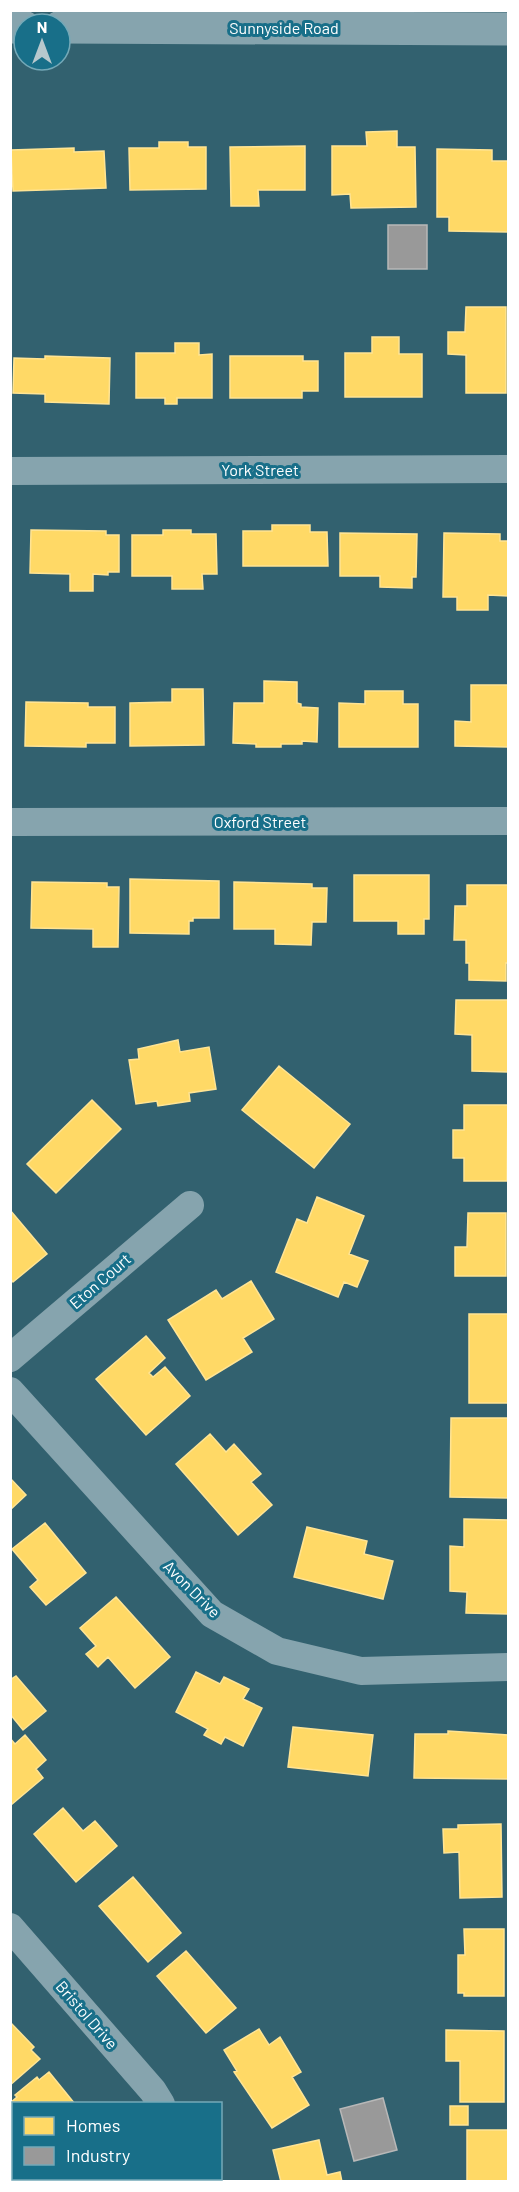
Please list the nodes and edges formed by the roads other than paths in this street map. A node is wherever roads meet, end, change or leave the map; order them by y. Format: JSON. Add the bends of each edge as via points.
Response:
{"nodes":[{"id":1,"x":443,"y":19,"type":"edge"},
{"id":2,"x":72,"y":27,"type":"edge"},
{"id":3,"x":508,"y":29,"type":"edge"},
{"id":4,"x":508,"y":469,"type":"edge"},
{"id":5,"x":10,"y":471,"type":"edge"},
{"id":6,"x":508,"y":821,"type":"edge"},
{"id":7,"x":10,"y":822,"type":"edge"},
{"id":8,"x":190,"y":1205,"type":"dead end"},
{"id":9,"x":10,"y":1358,"type":"edge"},
{"id":10,"x":10,"y":1391,"type":"edge"},
{"id":11,"x":508,"y":1667,"type":"edge"},
{"id":12,"x":10,"y":1927,"type":"edge"},
{"id":13,"x":160,"y":2102,"type":"edge"}],
"edges":[{"from":1,"to":2,"type":"street","name":"Sunnyside Road"},
{"from":1,"to":3,"type":"street","name":"Sunnyside Road"},
{"from":4,"to":5,"type":"street","name":"York Street"},
{"from":6,"to":7,"type":"street","name":"Oxford Street"},
{"from":8,"to":9,"type":"street","name":"Eton Court"},
{"from":10,"to":11,"type":"street","name":"Avon Drive","via":[[212,1614],[277,1651],[361,1671]]},
{"from":12,"to":13,"type":"street","name":"Bristol Drive"}]}
